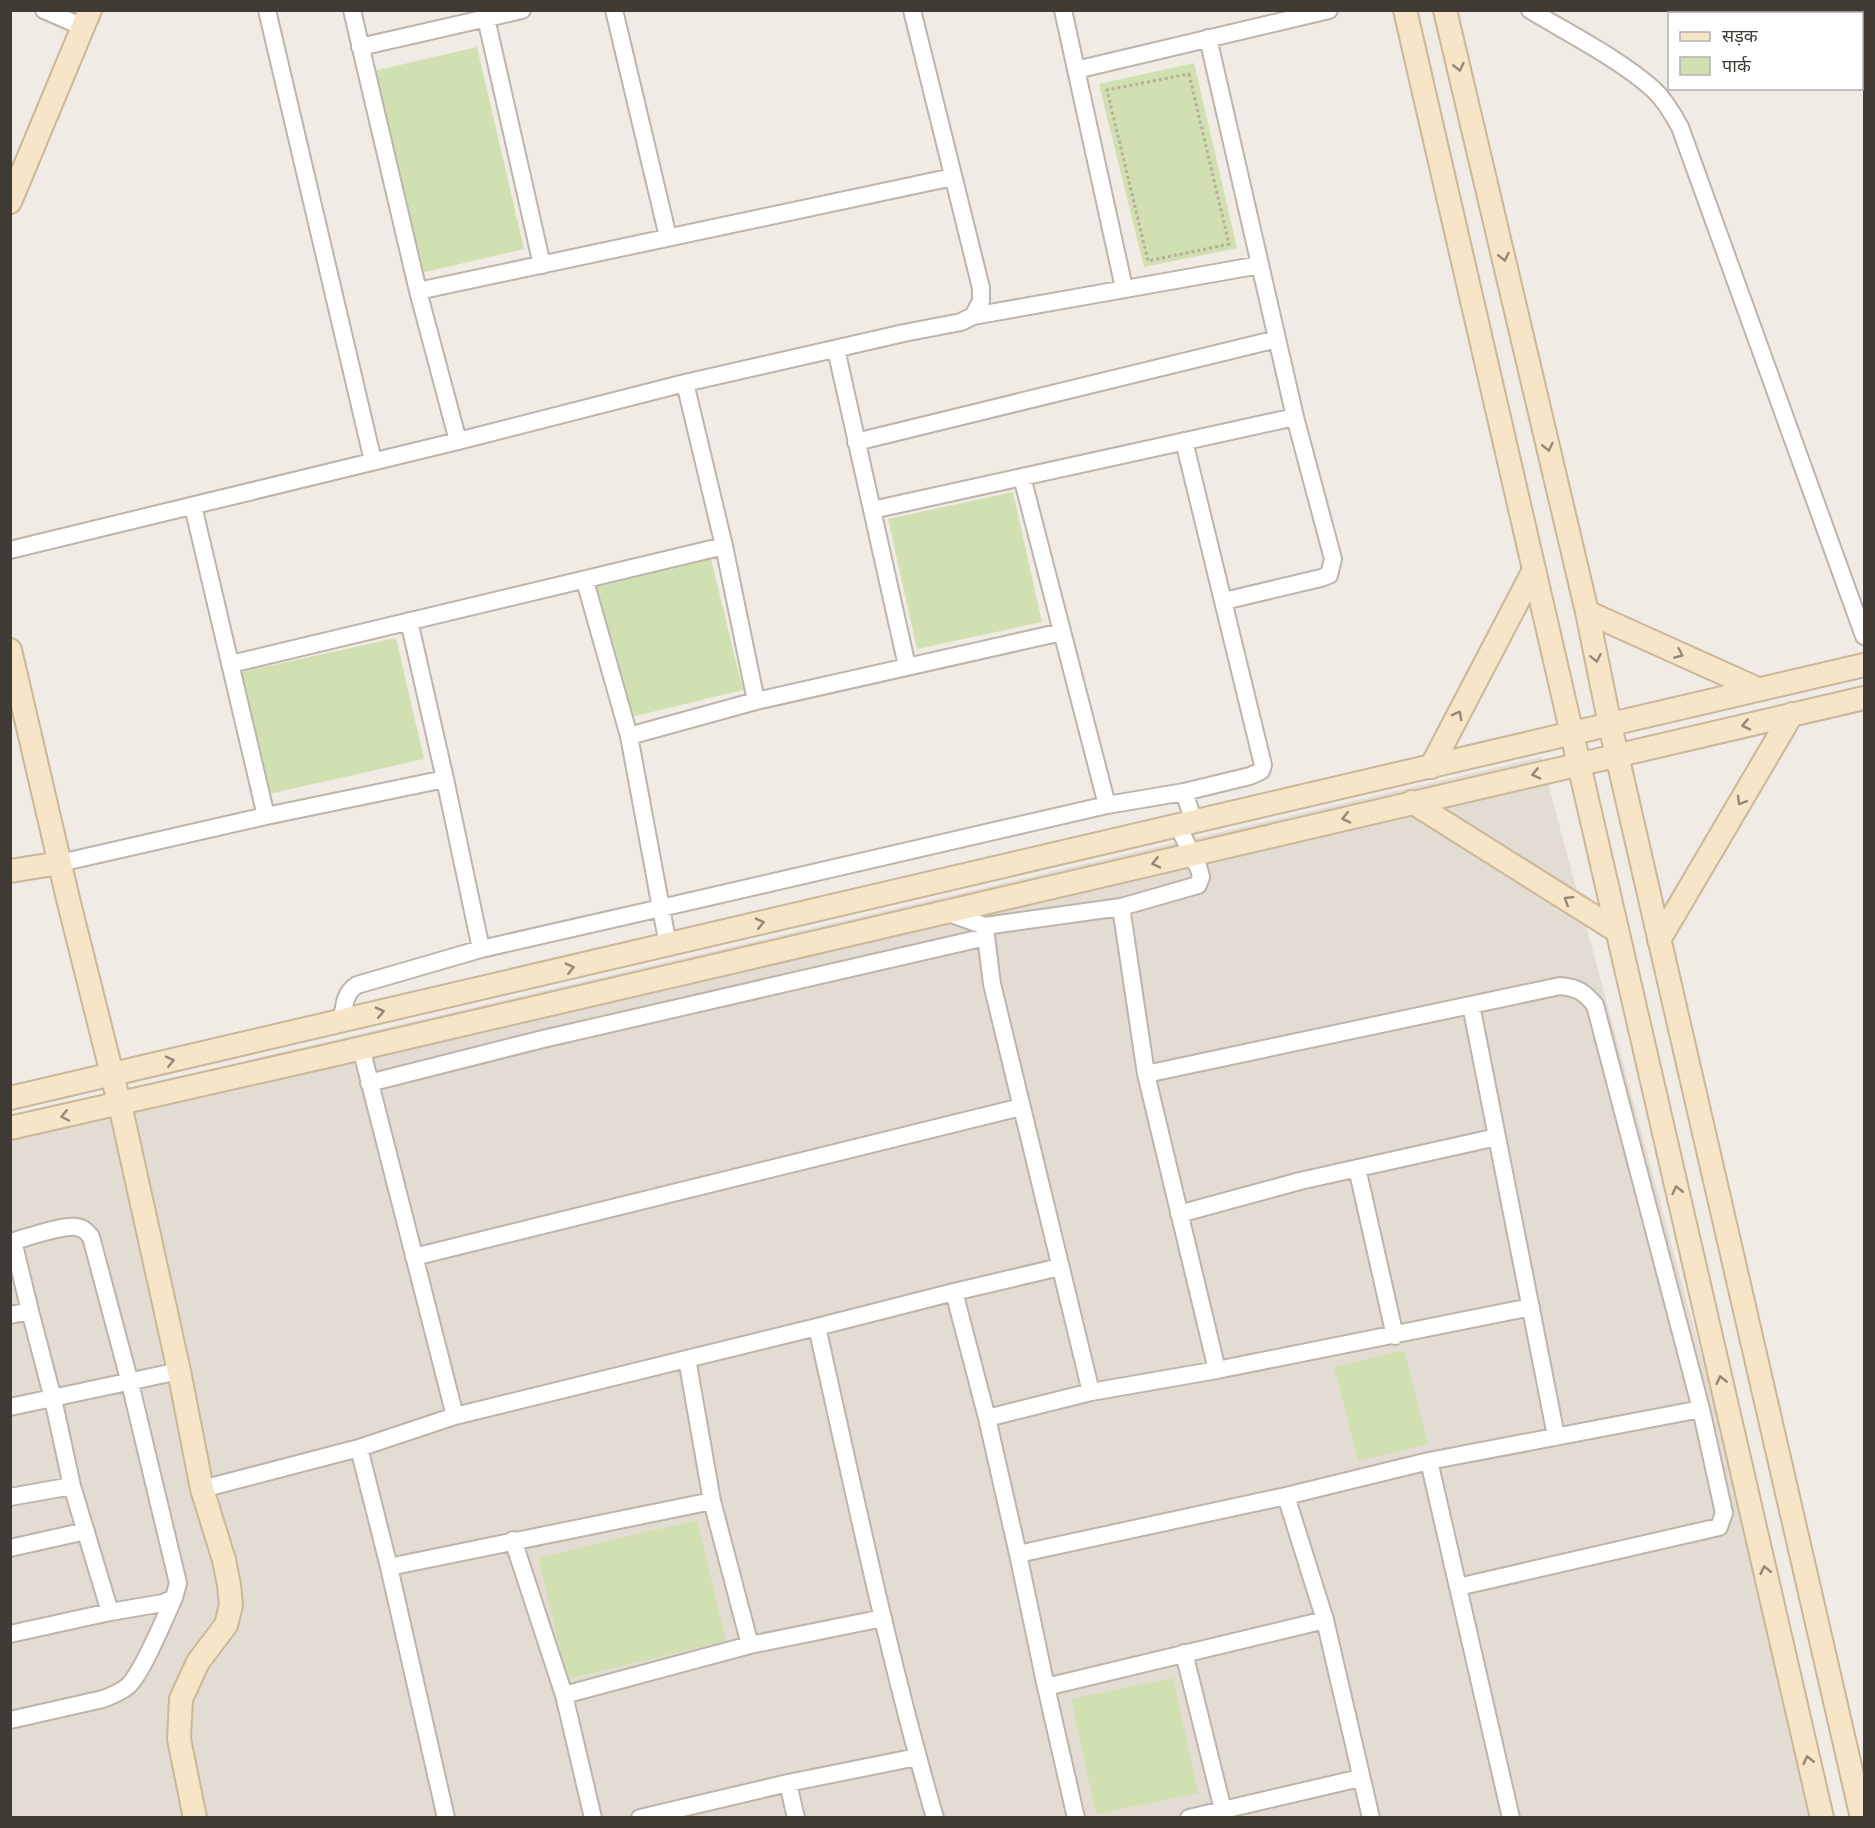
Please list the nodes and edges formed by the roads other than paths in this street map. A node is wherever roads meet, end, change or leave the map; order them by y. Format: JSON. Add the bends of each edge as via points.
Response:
{"nodes":[{"id":1,"x":44,"y":10,"type":"edge"},
{"id":2,"x":267,"y":10,"type":"edge"},
{"id":3,"x":352,"y":10,"type":"edge"},
{"id":4,"x":522,"y":10,"type":"edge"},
{"id":5,"x":614,"y":10,"type":"edge"},
{"id":6,"x":912,"y":10,"type":"edge"},
{"id":7,"x":1063,"y":10,"type":"edge"},
{"id":8,"x":1329,"y":10,"type":"edge"},
{"id":9,"x":1405,"y":10,"type":"edge"},
{"id":10,"x":1445,"y":10,"type":"edge"},
{"id":11,"x":1530,"y":10,"type":"edge"},
{"id":12,"x":486,"y":18,"type":"junction"},
{"id":13,"x":87,"y":19,"type":"edge"},
{"id":14,"x":1208,"y":38,"type":"junction"},
{"id":15,"x":360,"y":47,"type":"junction"},
{"id":16,"x":1076,"y":70,"type":"junction"},
{"id":17,"x":953,"y":177,"type":"junction"},
{"id":18,"x":10,"y":201,"type":"edge"},
{"id":19,"x":668,"y":237,"type":"junction"},
{"id":20,"x":542,"y":265,"type":"junction"},
{"id":21,"x":1260,"y":265,"type":"junction"},
{"id":22,"x":1124,"y":288,"type":"junction"},
{"id":23,"x":418,"y":291,"type":"junction"},
{"id":24,"x":973,"y":316,"type":"junction"},
{"id":25,"x":1277,"y":339,"type":"junction"},
{"id":26,"x":836,"y":349,"type":"junction"},
{"id":27,"x":685,"y":383,"type":"junction"},
{"id":28,"x":1295,"y":417,"type":"junction"},
{"id":29,"x":458,"y":441,"type":"junction"},
{"id":30,"x":1184,"y":441,"type":"junction"},
{"id":31,"x":856,"y":442,"type":"junction"},
{"id":32,"x":373,"y":461,"type":"junction"},
{"id":33,"x":1022,"y":477,"type":"junction"},
{"id":34,"x":193,"y":506,"type":"junction"},
{"id":35,"x":872,"y":510,"type":"junction"},
{"id":36,"x":724,"y":546,"type":"junction"},
{"id":37,"x":10,"y":550,"type":"edge"},
{"id":38,"x":1534,"y":570,"type":"junction"},
{"id":39,"x":585,"y":580,"type":"junction"},
{"id":40,"x":1224,"y":601,"type":"junction"},
{"id":41,"x":1587,"y":612,"type":"junction"},
{"id":42,"x":409,"y":621,"type":"junction"},
{"id":43,"x":1062,"y":632,"type":"junction"},
{"id":44,"x":1864,"y":636,"type":"edge"},
{"id":45,"x":10,"y":650,"type":"edge"},
{"id":46,"x":231,"y":664,"type":"junction"},
{"id":47,"x":1864,"y":665,"type":"edge"},
{"id":48,"x":907,"y":666,"type":"junction"},
{"id":49,"x":1758,"y":689,"type":"junction"},
{"id":50,"x":1864,"y":698,"type":"edge"},
{"id":51,"x":756,"y":700,"type":"junction"},
{"id":52,"x":1792,"y":714,"type":"junction"},
{"id":53,"x":1610,"y":725,"type":"junction"},
{"id":54,"x":1572,"y":734,"type":"junction"},
{"id":55,"x":629,"y":736,"type":"junction"},
{"id":56,"x":1617,"y":755,"type":"junction"},
{"id":57,"x":1578,"y":764,"type":"junction"},
{"id":58,"x":1431,"y":767,"type":"junction"},
{"id":59,"x":445,"y":779,"type":"junction"},
{"id":60,"x":1184,"y":792,"type":"junction"},
{"id":61,"x":1412,"y":802,"type":"junction"},
{"id":62,"x":1107,"y":805,"type":"junction"},
{"id":63,"x":266,"y":816,"type":"junction"},
{"id":64,"x":1186,"y":824,"type":"junction"},
{"id":65,"x":1193,"y":855,"type":"junction"},
{"id":66,"x":60,"y":863,"type":"junction"},
{"id":67,"x":10,"y":871,"type":"edge"},
{"id":68,"x":1121,"y":907,"type":"junction"},
{"id":69,"x":660,"y":908,"type":"junction"},
{"id":70,"x":946,"y":912,"type":"junction"},
{"id":71,"x":986,"y":931,"type":"junction"},
{"id":72,"x":1617,"y":931,"type":"junction"},
{"id":73,"x":1659,"y":940,"type":"junction"},
{"id":74,"x":668,"y":945,"type":"junction"},
{"id":75,"x":482,"y":949,"type":"junction"},
{"id":76,"x":1471,"y":1005,"type":"junction"},
{"id":77,"x":342,"y":1021,"type":"junction"},
{"id":78,"x":361,"y":1048,"type":"junction"},
{"id":79,"x":1146,"y":1074,"type":"junction"},
{"id":80,"x":113,"y":1075,"type":"junction"},
{"id":81,"x":369,"y":1083,"type":"junction"},
{"id":82,"x":10,"y":1098,"type":"edge"},
{"id":83,"x":120,"y":1104,"type":"junction"},
{"id":84,"x":1021,"y":1107,"type":"junction"},
{"id":85,"x":10,"y":1128,"type":"edge"},
{"id":86,"x":1497,"y":1137,"type":"junction"},
{"id":87,"x":1357,"y":1168,"type":"junction"},
{"id":88,"x":1179,"y":1215,"type":"junction"},
{"id":89,"x":12,"y":1241,"type":"edge"},
{"id":90,"x":414,"y":1257,"type":"junction"},
{"id":91,"x":1060,"y":1266,"type":"junction"},
{"id":92,"x":954,"y":1292,"type":"junction"},
{"id":93,"x":1531,"y":1307,"type":"junction"},
{"id":94,"x":30,"y":1311,"type":"junction"},
{"id":95,"x":10,"y":1315,"type":"edge"},
{"id":96,"x":816,"y":1327,"type":"junction"},
{"id":97,"x":1395,"y":1336,"type":"junction"},
{"id":98,"x":687,"y":1359,"type":"junction"},
{"id":99,"x":1217,"y":1370,"type":"junction"},
{"id":100,"x":179,"y":1371,"type":"junction"},
{"id":101,"x":130,"y":1383,"type":"junction"},
{"id":102,"x":1091,"y":1392,"type":"junction"},
{"id":103,"x":53,"y":1399,"type":"junction"},
{"id":104,"x":10,"y":1407,"type":"edge"},
{"id":105,"x":1701,"y":1409,"type":"junction"},
{"id":106,"x":455,"y":1416,"type":"junction"},
{"id":107,"x":987,"y":1418,"type":"junction"},
{"id":108,"x":1556,"y":1436,"type":"junction"},
{"id":109,"x":359,"y":1448,"type":"junction"},
{"id":110,"x":1429,"y":1461,"type":"junction"},
{"id":111,"x":72,"y":1486,"type":"junction"},
{"id":112,"x":202,"y":1489,"type":"junction"},
{"id":113,"x":1286,"y":1496,"type":"junction"},
{"id":114,"x":10,"y":1497,"type":"edge"},
{"id":115,"x":712,"y":1500,"type":"junction"},
{"id":116,"x":86,"y":1531,"type":"junction"},
{"id":117,"x":513,"y":1540,"type":"junction"},
{"id":118,"x":10,"y":1548,"type":"edge"},
{"id":119,"x":1018,"y":1554,"type":"junction"},
{"id":120,"x":389,"y":1567,"type":"junction"},
{"id":121,"x":1458,"y":1587,"type":"junction"},
{"id":122,"x":174,"y":1598,"type":"junction"},
{"id":123,"x":110,"y":1612,"type":"junction"},
{"id":124,"x":883,"y":1618,"type":"junction"},
{"id":125,"x":1325,"y":1620,"type":"junction"},
{"id":126,"x":10,"y":1634,"type":"edge"},
{"id":127,"x":750,"y":1645,"type":"junction"},
{"id":128,"x":1184,"y":1653,"type":"junction"},
{"id":129,"x":1046,"y":1687,"type":"junction"},
{"id":130,"x":564,"y":1695,"type":"junction"},
{"id":131,"x":10,"y":1720,"type":"edge"},
{"id":132,"x":917,"y":1757,"type":"junction"},
{"id":133,"x":1360,"y":1778,"type":"junction"},
{"id":134,"x":788,"y":1783,"type":"junction"},
{"id":135,"x":1223,"y":1810,"type":"junction"},
{"id":136,"x":195,"y":1818,"type":"edge"},
{"id":137,"x":446,"y":1818,"type":"edge"},
{"id":138,"x":593,"y":1818,"type":"edge"},
{"id":139,"x":640,"y":1818,"type":"edge"},
{"id":140,"x":796,"y":1818,"type":"edge"},
{"id":141,"x":935,"y":1818,"type":"edge"},
{"id":142,"x":1076,"y":1818,"type":"edge"},
{"id":143,"x":1190,"y":1818,"type":"edge"},
{"id":144,"x":1371,"y":1818,"type":"edge"},
{"id":145,"x":1511,"y":1818,"type":"edge"},
{"id":146,"x":1822,"y":1818,"type":"edge"},
{"id":147,"x":1862,"y":1818,"type":"edge"}],
"edges":[{"from":1,"to":13,"type":"street"},
{"from":2,"to":32,"type":"street"},
{"from":3,"to":15,"type":"street"},
{"from":4,"to":12,"type":"street"},
{"from":5,"to":19,"type":"street"},
{"from":6,"to":17,"type":"street"},
{"from":7,"to":16,"type":"street"},
{"from":8,"to":14,"type":"street"},
{"from":9,"to":38,"type":"main road"},
{"from":10,"to":41,"type":"main road","one_way":true},
{"from":11,"to":44,"type":"street","via":[[1619,64],[1653,89],[1669,107],[1684,138]]},
{"from":12,"to":15,"type":"street"},
{"from":12,"to":20,"type":"street"},
{"from":13,"to":18,"type":"main road"},
{"from":14,"to":16,"type":"street"},
{"from":14,"to":21,"type":"street"},
{"from":15,"to":23,"type":"street"},
{"from":16,"to":22,"type":"street"},
{"from":17,"to":19,"type":"street"},
{"from":17,"to":24,"type":"street","via":[[981,288],[981,301]]},
{"from":19,"to":20,"type":"street"},
{"from":20,"to":23,"type":"street"},
{"from":21,"to":22,"type":"street"},
{"from":21,"to":25,"type":"street"},
{"from":22,"to":24,"type":"street"},
{"from":23,"to":29,"type":"street"},
{"from":24,"to":26,"type":"street","via":[[961,322]]},
{"from":25,"to":28,"type":"street"},
{"from":25,"to":31,"type":"street"},
{"from":26,"to":27,"type":"street"},
{"from":26,"to":31,"type":"street"},
{"from":27,"to":29,"type":"street"},
{"from":27,"to":36,"type":"street"},
{"from":28,"to":30,"type":"street"},
{"from":28,"to":40,"type":"street","via":[[1333,559],[1329,575]]},
{"from":29,"to":32,"type":"street"},
{"from":30,"to":33,"type":"street"},
{"from":30,"to":40,"type":"street"},
{"from":31,"to":35,"type":"street"},
{"from":32,"to":34,"type":"street"},
{"from":33,"to":35,"type":"street"},
{"from":33,"to":43,"type":"street"},
{"from":34,"to":37,"type":"street"},
{"from":34,"to":46,"type":"street"},
{"from":35,"to":48,"type":"street"},
{"from":36,"to":39,"type":"street"},
{"from":36,"to":51,"type":"street"},
{"from":38,"to":54,"type":"main road"},
{"from":58,"to":38,"type":"main road","one_way":true},
{"from":39,"to":42,"type":"street"},
{"from":39,"to":55,"type":"street"},
{"from":40,"to":60,"type":"street","via":[[1263,765],[1261,771],[1250,776]]},
{"from":41,"to":49,"type":"main road","one_way":true},
{"from":41,"to":53,"type":"main road","one_way":true},
{"from":42,"to":46,"type":"street"},
{"from":42,"to":59,"type":"street"},
{"from":43,"to":48,"type":"street"},
{"from":43,"to":62,"type":"street"},
{"from":45,"to":66,"type":"main road"},
{"from":46,"to":63,"type":"street"},
{"from":47,"to":49,"type":"main road"},
{"from":48,"to":51,"type":"street"},
{"from":49,"to":53,"type":"main road"},
{"from":50,"to":52,"type":"main road"},
{"from":51,"to":55,"type":"street"},
{"from":52,"to":56,"type":"main road","one_way":true},
{"from":52,"to":73,"type":"main road","one_way":true},
{"from":53,"to":54,"type":"main road"},
{"from":53,"to":56,"type":"main road"},
{"from":54,"to":57,"type":"main road"},
{"from":54,"to":58,"type":"main road"},
{"from":55,"to":69,"type":"street"},
{"from":56,"to":57,"type":"main road"},
{"from":56,"to":73,"type":"main road"},
{"from":57,"to":61,"type":"main road","one_way":true},
{"from":57,"to":72,"type":"main road"},
{"from":58,"to":64,"type":"main road"},
{"from":59,"to":63,"type":"street"},
{"from":59,"to":75,"type":"street"},
{"from":60,"to":62,"type":"street"},
{"from":60,"to":64,"type":"street"},
{"from":61,"to":65,"type":"main road","one_way":true},
{"from":72,"to":61,"type":"main road","one_way":true},
{"from":62,"to":69,"type":"street"},
{"from":63,"to":66,"type":"street"},
{"from":64,"to":65,"type":"street"},
{"from":74,"to":64,"type":"main road","one_way":true},
{"from":65,"to":68,"type":"street","via":[[1201,877],[1198,885]]},
{"from":65,"to":70,"type":"main road","one_way":true},
{"from":66,"to":67,"type":"main road"},
{"from":66,"to":80,"type":"main road"},
{"from":68,"to":71,"type":"street"},
{"from":68,"to":79,"type":"street"},
{"from":69,"to":74,"type":"street"},
{"from":69,"to":75,"type":"street"},
{"from":70,"to":71,"type":"street"},
{"from":70,"to":78,"type":"main road"},
{"from":71,"to":81,"type":"street"},
{"from":71,"to":84,"type":"street","via":[[992,984]]},
{"from":146,"to":72,"type":"main road","one_way":true},
{"from":73,"to":147,"type":"main road"},
{"from":77,"to":74,"type":"main road","one_way":true},
{"from":75,"to":77,"type":"street","via":[[351,988]]},
{"from":76,"to":79,"type":"street"},
{"from":76,"to":86,"type":"street"},
{"from":76,"to":105,"type":"street","via":[[1560,986],[1576,988],[1595,1005]]},
{"from":80,"to":77,"type":"main road","one_way":true},
{"from":78,"to":81,"type":"street"},
{"from":78,"to":83,"type":"main road"},
{"from":79,"to":88,"type":"street"},
{"from":80,"to":82,"type":"main road"},
{"from":80,"to":83,"type":"main road"},
{"from":81,"to":90,"type":"street"},
{"from":83,"to":85,"type":"main road","one_way":true},
{"from":83,"to":100,"type":"main road"},
{"from":84,"to":90,"type":"street"},
{"from":84,"to":91,"type":"street"},
{"from":86,"to":87,"type":"street"},
{"from":86,"to":93,"type":"street"},
{"from":87,"to":88,"type":"street"},
{"from":87,"to":97,"type":"street"},
{"from":88,"to":99,"type":"street"},
{"from":89,"to":94,"type":"street"},
{"from":89,"to":101,"type":"street","via":[[67,1227],[86,1230],[98,1258]]},
{"from":90,"to":106,"type":"street"},
{"from":91,"to":92,"type":"street"},
{"from":91,"to":102,"type":"street"},
{"from":92,"to":96,"type":"street"},
{"from":92,"to":107,"type":"street"},
{"from":93,"to":97,"type":"street"},
{"from":93,"to":108,"type":"street"},
{"from":94,"to":95,"type":"street"},
{"from":94,"to":103,"type":"street"},
{"from":96,"to":98,"type":"street"},
{"from":96,"to":124,"type":"street"},
{"from":97,"to":99,"type":"street"},
{"from":98,"to":106,"type":"street"},
{"from":98,"to":115,"type":"street"},
{"from":99,"to":102,"type":"street"},
{"from":100,"to":101,"type":"street"},
{"from":100,"to":112,"type":"main road"},
{"from":101,"to":103,"type":"street"},
{"from":101,"to":122,"type":"street","via":[[178,1583]]},
{"from":102,"to":107,"type":"street"},
{"from":103,"to":104,"type":"street"},
{"from":103,"to":111,"type":"street"},
{"from":105,"to":108,"type":"street"},
{"from":105,"to":121,"type":"street","via":[[1724,1513],[1719,1527]]},
{"from":106,"to":109,"type":"street"},
{"from":107,"to":119,"type":"street"},
{"from":108,"to":110,"type":"street"},
{"from":109,"to":112,"type":"street"},
{"from":109,"to":120,"type":"street"},
{"from":110,"to":113,"type":"street"},
{"from":110,"to":121,"type":"street"},
{"from":111,"to":114,"type":"street"},
{"from":111,"to":116,"type":"street"},
{"from":112,"to":136,"type":"main road","via":[[224,1560],[231,1605],[226,1625],[198,1662],[181,1699],[179,1739]]},
{"from":113,"to":119,"type":"street"},
{"from":113,"to":125,"type":"street"},
{"from":115,"to":117,"type":"street"},
{"from":115,"to":127,"type":"street"},
{"from":116,"to":118,"type":"street"},
{"from":116,"to":123,"type":"street"},
{"from":117,"to":120,"type":"street"},
{"from":117,"to":130,"type":"street"},
{"from":119,"to":129,"type":"street"},
{"from":120,"to":137,"type":"street"},
{"from":121,"to":145,"type":"street"},
{"from":122,"to":123,"type":"street","via":[[163,1604]]},
{"from":122,"to":131,"type":"street","via":[[129,1685],[103,1699]]},
{"from":123,"to":126,"type":"street"},
{"from":124,"to":127,"type":"street"},
{"from":124,"to":132,"type":"street"},
{"from":125,"to":128,"type":"street"},
{"from":125,"to":133,"type":"street"},
{"from":127,"to":130,"type":"street"},
{"from":128,"to":129,"type":"street"},
{"from":128,"to":135,"type":"street"},
{"from":129,"to":142,"type":"street"},
{"from":130,"to":138,"type":"street"},
{"from":132,"to":134,"type":"street"},
{"from":132,"to":141,"type":"street"},
{"from":133,"to":135,"type":"street"},
{"from":133,"to":144,"type":"street"},
{"from":134,"to":139,"type":"street"},
{"from":134,"to":140,"type":"street"},
{"from":135,"to":143,"type":"street"}]}
